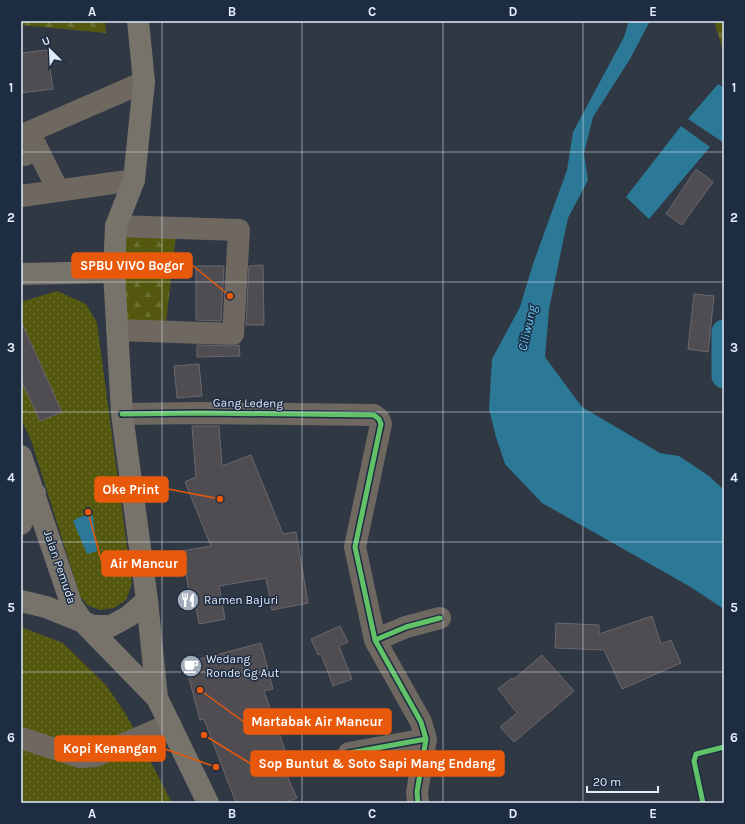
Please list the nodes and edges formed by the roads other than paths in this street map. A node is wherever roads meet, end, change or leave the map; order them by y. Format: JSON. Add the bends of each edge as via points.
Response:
{"nodes":[{"id":1,"x":138,"y":21,"type":"edge"},
{"id":2,"x":144,"y":82,"type":"junction"},
{"id":3,"x":29,"y":132,"type":"junction"},
{"id":4,"x":21,"y":155,"type":"edge"},
{"id":5,"x":134,"y":180,"type":"junction"},
{"id":6,"x":58,"y":190,"type":"junction"},
{"id":7,"x":21,"y":196,"type":"edge"},
{"id":8,"x":116,"y":226,"type":"junction"},
{"id":9,"x":114,"y":272,"type":"junction"},
{"id":10,"x":21,"y":274,"type":"edge"},
{"id":11,"x":117,"y":330,"type":"junction"},
{"id":12,"x":122,"y":414,"type":"junction"},
{"id":13,"x":21,"y":456,"type":"edge"},
{"id":14,"x":34,"y":493,"type":"junction"},
{"id":15,"x":21,"y":524,"type":"edge"},
{"id":16,"x":147,"y":600,"type":"junction"},
{"id":17,"x":21,"y":601,"type":"edge"},
{"id":18,"x":440,"y":618,"type":"dead end"},
{"id":19,"x":84,"y":623,"type":"junction"},
{"id":20,"x":375,"y":640,"type":"junction"},
{"id":21,"x":157,"y":698,"type":"junction"},
{"id":22,"x":170,"y":724,"type":"junction"},
{"id":23,"x":21,"y":738,"type":"edge"},
{"id":24,"x":426,"y":739,"type":"junction"},
{"id":25,"x":349,"y":753,"type":"dead end"},
{"id":26,"x":208,"y":803,"type":"edge"},
{"id":27,"x":418,"y":803,"type":"edge"}],
"edges":[{"from":1,"to":2,"type":"main road"},
{"from":2,"to":3,"type":"street"},
{"from":2,"to":5,"type":"main road"},
{"from":3,"to":4,"type":"street","via":[[25,155]]},
{"from":3,"to":6,"type":"street"},
{"from":5,"to":6,"type":"street"},
{"from":5,"to":8,"type":"main road"},
{"from":6,"to":7,"type":"street"},
{"from":8,"to":9,"type":"main road"},
{"from":8,"to":11,"type":"street","via":[[239,230],[233,334]]},
{"from":9,"to":10,"type":"main road"},
{"from":9,"to":11,"type":"main road"},
{"from":11,"to":12,"type":"main road"},
{"from":12,"to":16,"type":"main road"},
{"from":12,"to":20,"type":"street","name":"Gang Ledeng","via":[[155,412],[374,415],[379,419],[381,424],[355,546]]},
{"from":13,"to":14,"type":"main road","name":"Jalan Pemuda"},
{"from":14,"to":15,"type":"main road"},
{"from":14,"to":19,"type":"main road","name":"Jalan Pemuda","via":[[72,606]]},
{"from":16,"to":19,"type":"main road","via":[[129,616],[111,626]]},
{"from":16,"to":21,"type":"main road"},
{"from":17,"to":19,"type":"main road","via":[[46,607]]},
{"from":18,"to":20,"type":"street","via":[[406,627]]},
{"from":19,"to":21,"type":"main road","name":"Jalan Pemuda"},
{"from":20,"to":24,"type":"street","via":[[421,722]]},
{"from":21,"to":22,"type":"main road"},
{"from":22,"to":23,"type":"street","via":[[96,756],[80,757]]},
{"from":22,"to":26,"type":"main road"},
{"from":24,"to":25,"type":"street"},
{"from":24,"to":27,"type":"street","via":[[417,792]]}]}
